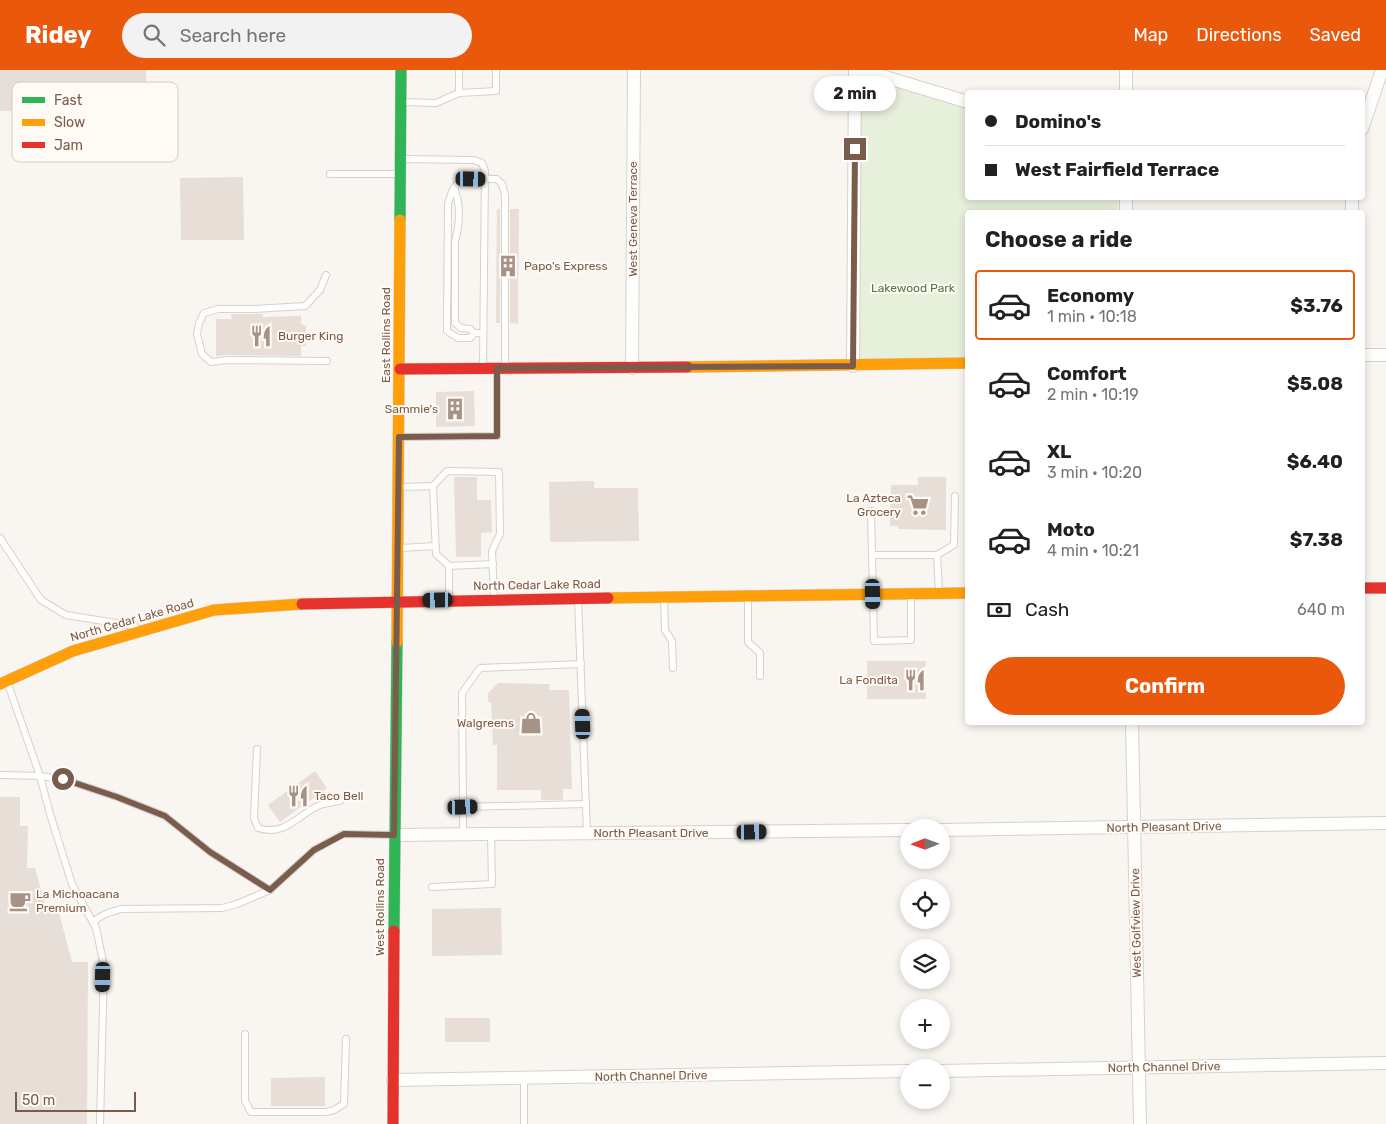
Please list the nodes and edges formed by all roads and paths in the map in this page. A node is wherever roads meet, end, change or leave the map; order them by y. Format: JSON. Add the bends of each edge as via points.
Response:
{"nodes":[{"id":1,"x":401,"y":70,"type":"edge"},
{"id":2,"x":459,"y":70,"type":"edge"},
{"id":3,"x":496,"y":70,"type":"edge"},
{"id":4,"x":634,"y":70,"type":"edge"},
{"id":5,"x":855,"y":70,"type":"edge"},
{"id":6,"x":862,"y":70,"type":"edge"},
{"id":7,"x":1126,"y":70,"type":"edge"},
{"id":8,"x":1382,"y":70,"type":"edge"},
{"id":9,"x":1126,"y":90,"type":"edge"},
{"id":10,"x":459,"y":93,"type":"junction"},
{"id":11,"x":965,"y":101,"type":"edge"},
{"id":12,"x":401,"y":102,"type":"junction"},
{"id":13,"x":1365,"y":120,"type":"edge"},
{"id":14,"x":401,"y":159,"type":"junction"},
{"id":15,"x":330,"y":174,"type":"dead end"},
{"id":16,"x":401,"y":174,"type":"junction"},
{"id":17,"x":485,"y":179,"type":"junction"},
{"id":18,"x":454,"y":188,"type":"junction"},
{"id":19,"x":326,"y":275,"type":"dead end"},
{"id":20,"x":475,"y":333,"type":"junction"},
{"id":21,"x":483,"y":333,"type":"junction"},
{"id":22,"x":1365,"y":355,"type":"edge"},
{"id":23,"x":1386,"y":355,"type":"edge"},
{"id":24,"x":327,"y":361,"type":"dead end"},
{"id":25,"x":965,"y":363,"type":"edge"},
{"id":26,"x":853,"y":366,"type":"junction"},
{"id":27,"x":400,"y":368,"type":"junction"},
{"id":28,"x":482,"y":368,"type":"junction"},
{"id":29,"x":501,"y":368,"type":"junction"},
{"id":30,"x":632,"y":368,"type":"junction"},
{"id":31,"x":399,"y":437,"type":"junction"},
{"id":32,"x":433,"y":486,"type":"junction"},
{"id":33,"x":399,"y":487,"type":"junction"},
{"id":34,"x":955,"y":496,"type":"dead end"},
{"id":35,"x":871,"y":511,"type":"dead end"},
{"id":36,"x":0,"y":538,"type":"edge"},
{"id":37,"x":436,"y":546,"type":"junction"},
{"id":38,"x":398,"y":548,"type":"junction"},
{"id":39,"x":872,"y":555,"type":"junction"},
{"id":40,"x":937,"y":555,"type":"junction"},
{"id":41,"x":493,"y":564,"type":"junction"},
{"id":42,"x":449,"y":566,"type":"junction"},
{"id":43,"x":1365,"y":588,"type":"edge"},
{"id":44,"x":1386,"y":588,"type":"edge"},
{"id":45,"x":965,"y":593,"type":"edge"},
{"id":46,"x":873,"y":594,"type":"junction"},
{"id":47,"x":911,"y":594,"type":"junction"},
{"id":48,"x":939,"y":594,"type":"junction"},
{"id":49,"x":748,"y":596,"type":"junction"},
{"id":50,"x":664,"y":597,"type":"junction"},
{"id":51,"x":578,"y":598,"type":"junction"},
{"id":52,"x":449,"y":600,"type":"junction"},
{"id":53,"x":494,"y":600,"type":"junction"},
{"id":54,"x":398,"y":601,"type":"junction"},
{"id":55,"x":149,"y":629,"type":"junction"},
{"id":56,"x":581,"y":664,"type":"junction"},
{"id":57,"x":673,"y":668,"type":"dead end"},
{"id":58,"x":760,"y":676,"type":"dead end"},
{"id":59,"x":3,"y":682,"type":"edge"},
{"id":60,"x":1132,"y":725,"type":"edge"},
{"id":61,"x":257,"y":749,"type":"dead end"},
{"id":62,"x":0,"y":775,"type":"edge"},
{"id":63,"x":40,"y":776,"type":"junction"},
{"id":64,"x":340,"y":801,"type":"dead end"},
{"id":65,"x":586,"y":804,"type":"junction"},
{"id":66,"x":463,"y":807,"type":"junction"},
{"id":67,"x":1386,"y":823,"type":"edge"},
{"id":68,"x":1134,"y":827,"type":"junction"},
{"id":69,"x":900,"y":830,"type":"edge"},
{"id":70,"x":950,"y":830,"type":"edge"},
{"id":71,"x":492,"y":834,"type":"junction"},
{"id":72,"x":587,"y":834,"type":"junction"},
{"id":73,"x":394,"y":835,"type":"junction"},
{"id":74,"x":463,"y":835,"type":"junction"},
{"id":75,"x":432,"y":887,"type":"dead end"},
{"id":76,"x":270,"y":890,"type":"junction"},
{"id":77,"x":93,"y":923,"type":"junction"},
{"id":78,"x":245,"y":1034,"type":"dead end"},
{"id":79,"x":346,"y":1039,"type":"dead end"},
{"id":80,"x":1386,"y":1063,"type":"edge"},
{"id":81,"x":1139,"y":1068,"type":"junction"},
{"id":82,"x":900,"y":1071,"type":"edge"},
{"id":83,"x":950,"y":1071,"type":"edge"},
{"id":84,"x":524,"y":1078,"type":"junction"},
{"id":85,"x":393,"y":1080,"type":"junction"},
{"id":86,"x":100,"y":1124,"type":"edge"},
{"id":87,"x":393,"y":1124,"type":"edge"},
{"id":88,"x":524,"y":1124,"type":"edge"},
{"id":89,"x":1140,"y":1124,"type":"edge"}],
"edges":[{"from":1,"to":12,"type":"main road","name":"East Rollins Road"},
{"from":2,"to":10,"type":"lane"},
{"from":3,"to":10,"type":"lane","via":[[496,91]]},
{"from":4,"to":30,"type":"street","name":"West Geneva Terrace"},
{"from":5,"to":26,"type":"street"},
{"from":6,"to":11,"type":"street"},
{"from":7,"to":9,"type":"street"},
{"from":8,"to":13,"type":"street"},
{"from":10,"to":12,"type":"lane","via":[[436,103]]},
{"from":12,"to":14,"type":"main road","name":"East Rollins Road"},
{"from":14,"to":16,"type":"main road","name":"East Rollins Road"},
{"from":14,"to":17,"type":"lane","via":[[474,160],[482,163]]},
{"from":15,"to":16,"type":"lane"},
{"from":16,"to":27,"type":"main road","name":"East Rollins Road"},
{"from":17,"to":18,"type":"lane","via":[[462,181]]},
{"from":17,"to":21,"type":"lane"},
{"from":17,"to":29,"type":"lane","via":[[498,179],[505,195]]},
{"from":18,"to":20,"type":"lane","via":[[458,198],[455,323]]},
{"from":18,"to":20,"type":"lane","via":[[448,204],[447,331],[458,338],[470,338]]},
{"from":19,"to":24,"type":"lane","via":[[320,290],[305,306],[218,309],[204,313],[197,334],[202,354],[211,362]]},
{"from":20,"to":21,"type":"lane"},
{"from":21,"to":28,"type":"lane"},
{"from":22,"to":23,"type":"street"},
{"from":25,"to":26,"type":"main road"},
{"from":26,"to":30,"type":"main road"},
{"from":27,"to":28,"type":"main road"},
{"from":27,"to":31,"type":"main road","name":"East Rollins Road"},
{"from":28,"to":29,"type":"main road"},
{"from":29,"to":30,"type":"main road"},
{"from":29,"to":31,"type":"lane","via":[[497,436]]},
{"from":31,"to":33,"type":"main road","name":"East Rollins Road"},
{"from":32,"to":33,"type":"lane"},
{"from":32,"to":37,"type":"lane"},
{"from":32,"to":41,"type":"lane","via":[[446,472],[498,472],[500,534],[492,551]]},
{"from":33,"to":38,"type":"main road","name":"East Rollins Road"},
{"from":34,"to":40,"type":"lane","via":[[954,544]]},
{"from":35,"to":39,"type":"lane"},
{"from":36,"to":55,"type":"lane","via":[[41,600],[66,615]]},
{"from":37,"to":38,"type":"lane"},
{"from":37,"to":42,"type":"lane","via":[[436,554]]},
{"from":38,"to":54,"type":"main road","name":"East Rollins Road"},
{"from":39,"to":40,"type":"lane"},
{"from":39,"to":46,"type":"lane"},
{"from":40,"to":48,"type":"lane"},
{"from":41,"to":42,"type":"lane"},
{"from":41,"to":53,"type":"lane"},
{"from":42,"to":52,"type":"lane"},
{"from":43,"to":44,"type":"main road"},
{"from":45,"to":48,"type":"main road","name":"North Cedar Lake Road"},
{"from":46,"to":47,"type":"main road","name":"North Cedar Lake Road"},
{"from":46,"to":47,"type":"lane","via":[[874,641],[911,640]]},
{"from":46,"to":49,"type":"main road","name":"North Cedar Lake Road"},
{"from":47,"to":48,"type":"main road","name":"North Cedar Lake Road"},
{"from":49,"to":50,"type":"main road","name":"North Cedar Lake Road"},
{"from":49,"to":58,"type":"lane","via":[[748,642],[760,653]]},
{"from":50,"to":51,"type":"main road","name":"North Cedar Lake Road"},
{"from":50,"to":57,"type":"lane","via":[[665,630],[672,641]]},
{"from":51,"to":53,"type":"main road","name":"North Cedar Lake Road"},
{"from":51,"to":56,"type":"lane"},
{"from":52,"to":53,"type":"main road","name":"North Cedar Lake Road"},
{"from":52,"to":54,"type":"main road","name":"North Cedar Lake Road"},
{"from":54,"to":55,"type":"main road","name":"North Cedar Lake Road","via":[[214,610]]},
{"from":54,"to":73,"type":"main road","name":"West Rollins Road"},
{"from":55,"to":59,"type":"main road","name":"North Cedar Lake Road","via":[[73,651]]},
{"from":56,"to":65,"type":"lane"},
{"from":56,"to":66,"type":"lane","via":[[480,668],[462,693]]},
{"from":59,"to":63,"type":"lane"},
{"from":60,"to":68,"type":"street","name":"West Golfview Drive"},
{"from":61,"to":64,"type":"lane","via":[[254,818],[258,828],[277,830],[319,806]]},
{"from":62,"to":63,"type":"lane"},
{"from":63,"to":76,"type":"lane","via":[[63,779],[165,816],[210,852]]},
{"from":63,"to":77,"type":"lane","via":[[72,884]]},
{"from":65,"to":66,"type":"lane"},
{"from":65,"to":72,"type":"lane"},
{"from":66,"to":74,"type":"lane"},
{"from":67,"to":68,"type":"street","name":"North Pleasant Drive"},
{"from":68,"to":70,"type":"street","name":"North Pleasant Drive"},
{"from":68,"to":81,"type":"street","name":"West Golfview Drive"},
{"from":69,"to":72,"type":"street","name":"North Pleasant Drive"},
{"from":71,"to":72,"type":"street","name":"North Pleasant Drive"},
{"from":71,"to":74,"type":"street","name":"North Pleasant Drive"},
{"from":71,"to":75,"type":"lane","via":[[492,884]]},
{"from":73,"to":74,"type":"street","name":"North Pleasant Drive"},
{"from":73,"to":76,"type":"lane","via":[[344,834],[314,850]]},
{"from":73,"to":85,"type":"main road","name":"West Rollins Road"},
{"from":76,"to":77,"type":"lane","via":[[222,908],[121,909],[108,912]]},
{"from":77,"to":86,"type":"lane","via":[[104,966]]},
{"from":78,"to":79,"type":"lane","via":[[245,1101],[251,1112],[326,1112],[344,1104]]},
{"from":80,"to":81,"type":"street","name":"North Channel Drive"},
{"from":81,"to":83,"type":"street","name":"North Channel Drive"},
{"from":81,"to":89,"type":"street","name":"West Golfview Drive"},
{"from":82,"to":84,"type":"street","name":"North Channel Drive"},
{"from":84,"to":85,"type":"street","name":"North Channel Drive"},
{"from":84,"to":88,"type":"lane"},
{"from":85,"to":87,"type":"main road","name":"West Rollins Road"}]}
